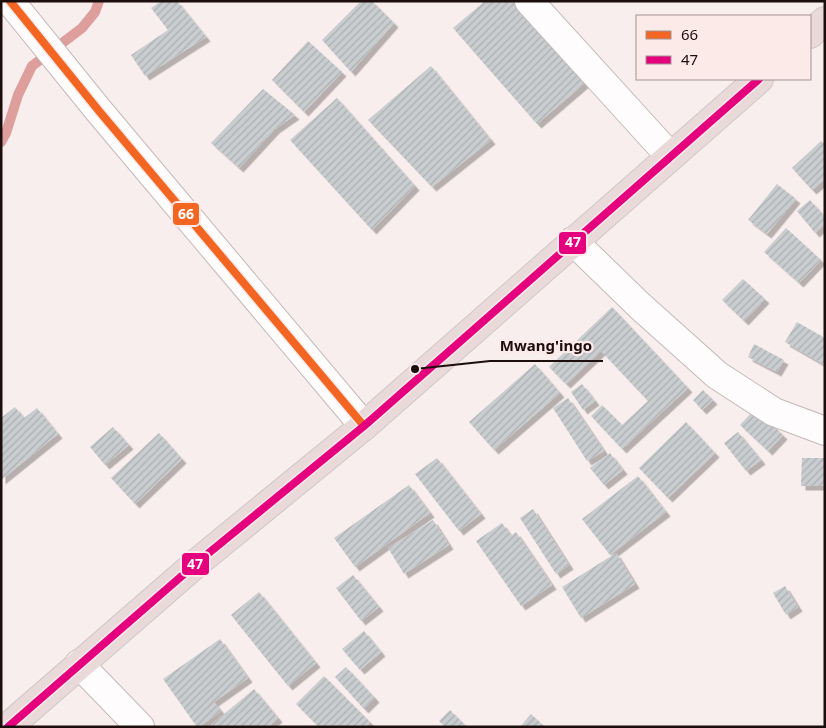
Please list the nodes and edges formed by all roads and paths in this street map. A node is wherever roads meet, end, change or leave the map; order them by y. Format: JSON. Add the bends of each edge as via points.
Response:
{"nodes":[{"id":1,"x":529,"y":1,"type":"edge"},
{"id":2,"x":15,"y":8,"type":"edge"},
{"id":3,"x":825,"y":21,"type":"edge"},
{"id":4,"x":811,"y":33,"type":"edge"},
{"id":5,"x":759,"y":80,"type":"edge"},
{"id":6,"x":670,"y":156,"type":"junction"},
{"id":7,"x":573,"y":241,"type":"junction"},
{"id":8,"x":364,"y":426,"type":"junction"},
{"id":9,"x":825,"y":431,"type":"edge"},
{"id":10,"x":80,"y":664,"type":"junction"},
{"id":11,"x":8,"y":727,"type":"edge"},
{"id":12,"x":140,"y":727,"type":"edge"}],
"edges":[{"from":1,"to":6,"type":"street"},
{"from":2,"to":8,"type":"street"},
{"from":3,"to":4,"type":"highway"},
{"from":5,"to":6,"type":"highway"},
{"from":6,"to":7,"type":"highway"},
{"from":7,"to":8,"type":"highway"},
{"from":7,"to":9,"type":"street","via":[[717,375],[774,412]]},
{"from":8,"to":10,"type":"highway"},
{"from":10,"to":11,"type":"highway"},
{"from":10,"to":12,"type":"street"}]}
